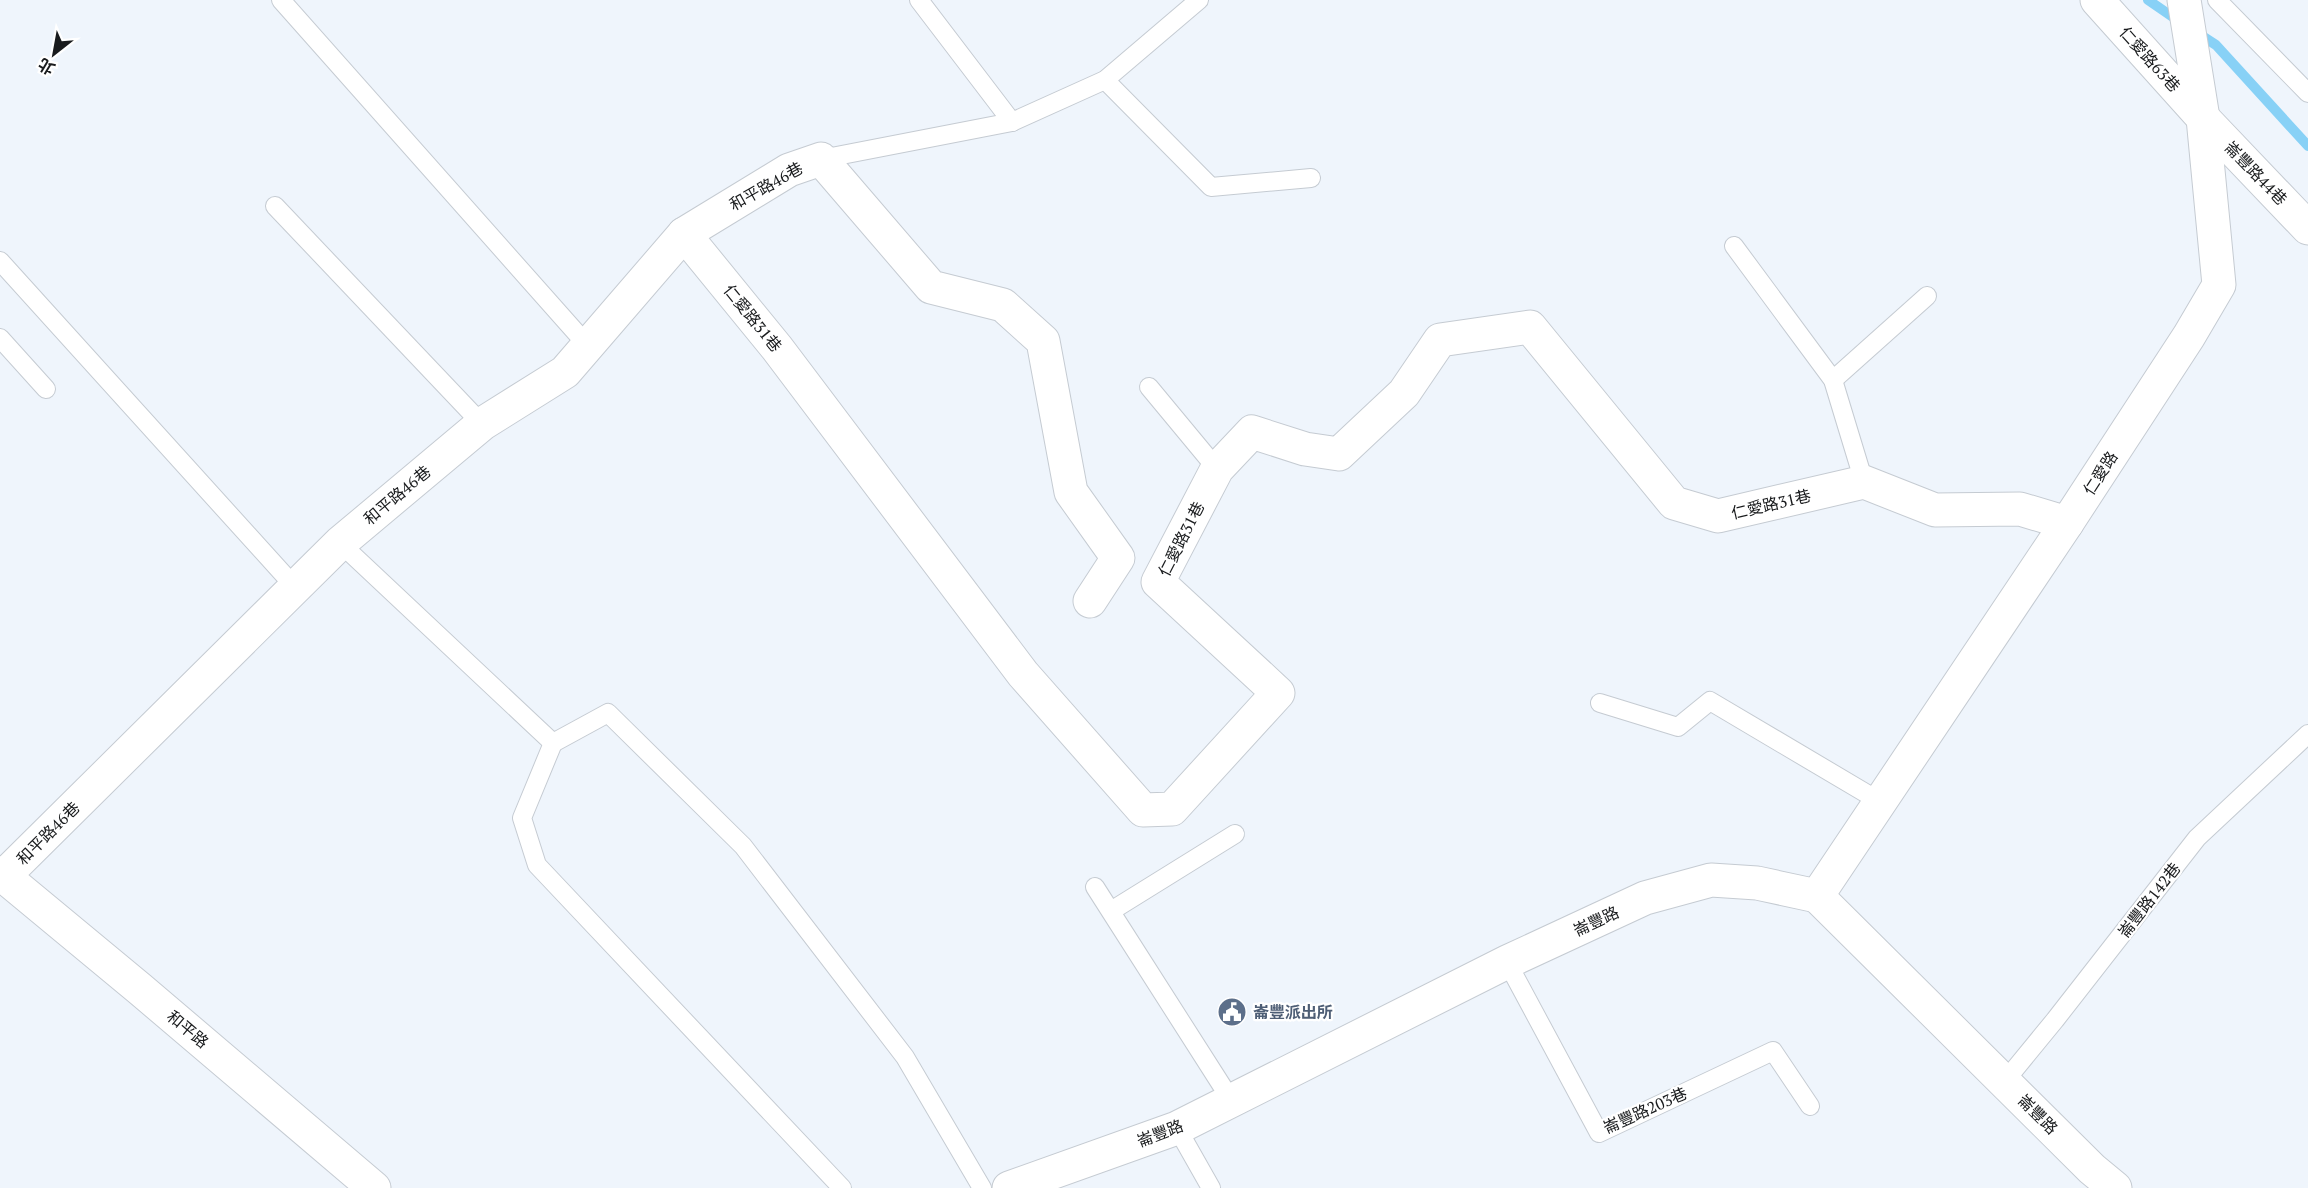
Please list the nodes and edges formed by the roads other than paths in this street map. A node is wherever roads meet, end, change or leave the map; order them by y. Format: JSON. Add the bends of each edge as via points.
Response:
{"nodes":[{"id":1,"x":281,"y":0,"type":"edge"},
{"id":2,"x":919,"y":0,"type":"edge"},
{"id":3,"x":1199,"y":0,"type":"edge"},
{"id":4,"x":2097,"y":0,"type":"edge"},
{"id":5,"x":2184,"y":0,"type":"edge"},
{"id":6,"x":2217,"y":0,"type":"edge"},
{"id":7,"x":1105,"y":80,"type":"junction"},
{"id":8,"x":2308,"y":93,"type":"edge"},
{"id":9,"x":2204,"y":118,"type":"junction"},
{"id":10,"x":1012,"y":122,"type":"junction"},
{"id":11,"x":821,"y":159,"type":"junction"},
{"id":12,"x":1311,"y":178,"type":"dead end"},
{"id":13,"x":275,"y":206,"type":"dead end"},
{"id":14,"x":2308,"y":228,"type":"edge"},
{"id":15,"x":684,"y":234,"type":"junction"},
{"id":16,"x":1734,"y":246,"type":"dead end"},
{"id":17,"x":0,"y":261,"type":"edge"},
{"id":18,"x":1927,"y":296,"type":"dead end"},
{"id":19,"x":0,"y":338,"type":"edge"},
{"id":20,"x":588,"y":346,"type":"junction"},
{"id":21,"x":1833,"y":380,"type":"junction"},
{"id":22,"x":1149,"y":387,"type":"dead end"},
{"id":23,"x":46,"y":389,"type":"dead end"},
{"id":24,"x":483,"y":424,"type":"junction"},
{"id":25,"x":1217,"y":469,"type":"junction"},
{"id":26,"x":1864,"y":483,"type":"junction"},
{"id":27,"x":2067,"y":523,"type":"junction"},
{"id":28,"x":340,"y":543,"type":"junction"},
{"id":29,"x":295,"y":587,"type":"junction"},
{"id":30,"x":1090,"y":601,"type":"dead end"},
{"id":31,"x":1600,"y":703,"type":"dead end"},
{"id":32,"x":2308,"y":734,"type":"edge"},
{"id":33,"x":553,"y":743,"type":"junction"},
{"id":34,"x":1879,"y":801,"type":"junction"},
{"id":35,"x":1235,"y":834,"type":"dead end"},
{"id":36,"x":2,"y":875,"type":"edge"},
{"id":37,"x":1095,"y":887,"type":"dead end"},
{"id":38,"x":1817,"y":896,"type":"junction"},
{"id":39,"x":1111,"y":911,"type":"junction"},
{"id":40,"x":1507,"y":962,"type":"junction"},
{"id":41,"x":2005,"y":1081,"type":"junction"},
{"id":42,"x":1232,"y":1100,"type":"junction"},
{"id":43,"x":1810,"y":1106,"type":"dead end"},
{"id":44,"x":1177,"y":1128,"type":"junction"},
{"id":45,"x":374,"y":1188,"type":"edge"},
{"id":46,"x":842,"y":1188,"type":"edge"},
{"id":47,"x":982,"y":1188,"type":"edge"},
{"id":48,"x":1009,"y":1188,"type":"edge"},
{"id":49,"x":1211,"y":1188,"type":"edge"},
{"id":50,"x":2115,"y":1188,"type":"edge"}],
"edges":[{"from":1,"to":20,"type":"lane"},
{"from":2,"to":10,"type":"lane"},
{"from":3,"to":7,"type":"lane","name":"和平路46巷"},
{"from":4,"to":9,"type":"street","name":"仁愛路63巷"},
{"from":5,"to":9,"type":"street","name":"仁愛路"},
{"from":6,"to":8,"type":"lane"},
{"from":7,"to":10,"type":"lane","name":"和平路46巷"},
{"from":7,"to":12,"type":"lane","via":[[1211,187]]},
{"from":9,"to":14,"type":"street","name":"崙豐路44巷"},
{"from":9,"to":27,"type":"street","name":"仁愛路","via":[[2219,285]]},
{"from":10,"to":11,"type":"lane","name":"和平路46巷"},
{"from":11,"to":15,"type":"street","name":"和平路46巷","via":[[789,170]]},
{"from":11,"to":30,"type":"street","name":"和平路46巷","via":[[931,287],[1003,305],[1043,341],[1071,492],[1118,558]]},
{"from":13,"to":24,"type":"lane"},
{"from":15,"to":20,"type":"street","name":"和平路46巷"},
{"from":15,"to":25,"type":"street","name":"仁愛路31巷","via":[[777,348],[1023,674],[1143,810],[1172,809],[1278,693],[1158,582]]},
{"from":16,"to":21,"type":"lane"},
{"from":17,"to":29,"type":"lane"},
{"from":18,"to":21,"type":"lane"},
{"from":19,"to":23,"type":"lane"},
{"from":20,"to":24,"type":"street","name":"和平路46巷","via":[[565,372]]},
{"from":21,"to":26,"type":"lane"},
{"from":22,"to":25,"type":"lane"},
{"from":24,"to":28,"type":"street","name":"和平路46巷"},
{"from":25,"to":26,"type":"street","name":"仁愛路31巷","via":[[1252,432],[1305,449],[1339,454],[1404,393],[1440,340],[1530,327],[1674,503],[1718,516]]},
{"from":26,"to":27,"type":"street","via":[[1935,510],[2020,509]]},
{"from":27,"to":34,"type":"street","name":"仁愛路"},
{"from":28,"to":29,"type":"street","name":"和平路46巷"},
{"from":28,"to":33,"type":"lane"},
{"from":29,"to":36,"type":"street","name":"和平路46巷"},
{"from":31,"to":34,"type":"lane","via":[[1678,727],[1710,700]]},
{"from":32,"to":41,"type":"lane","name":"崙豐路142巷","via":[[2197,838]]},
{"from":33,"to":46,"type":"lane","via":[[522,818],[537,865]]},
{"from":33,"to":47,"type":"lane","via":[[608,713],[743,846],[904,1057]]},
{"from":34,"to":38,"type":"street","name":"仁愛路"},
{"from":35,"to":39,"type":"lane"},
{"from":36,"to":45,"type":"street","name":"和平路"},
{"from":37,"to":39,"type":"lane"},
{"from":38,"to":40,"type":"street","name":"崙豐路","via":[[1757,883],[1711,880],[1645,898]]},
{"from":38,"to":41,"type":"street","name":"崙豐路"},
{"from":39,"to":42,"type":"lane"},
{"from":40,"to":42,"type":"street","name":"崙豐路"},
{"from":40,"to":43,"type":"lane","name":"崙豐路203巷","via":[[1599,1133],[1773,1051]]},
{"from":41,"to":50,"type":"street","name":"崙豐路"},
{"from":42,"to":44,"type":"street","name":"崙豐路"},
{"from":44,"to":48,"type":"street","name":"崙豐路"},
{"from":44,"to":49,"type":"lane"}]}
